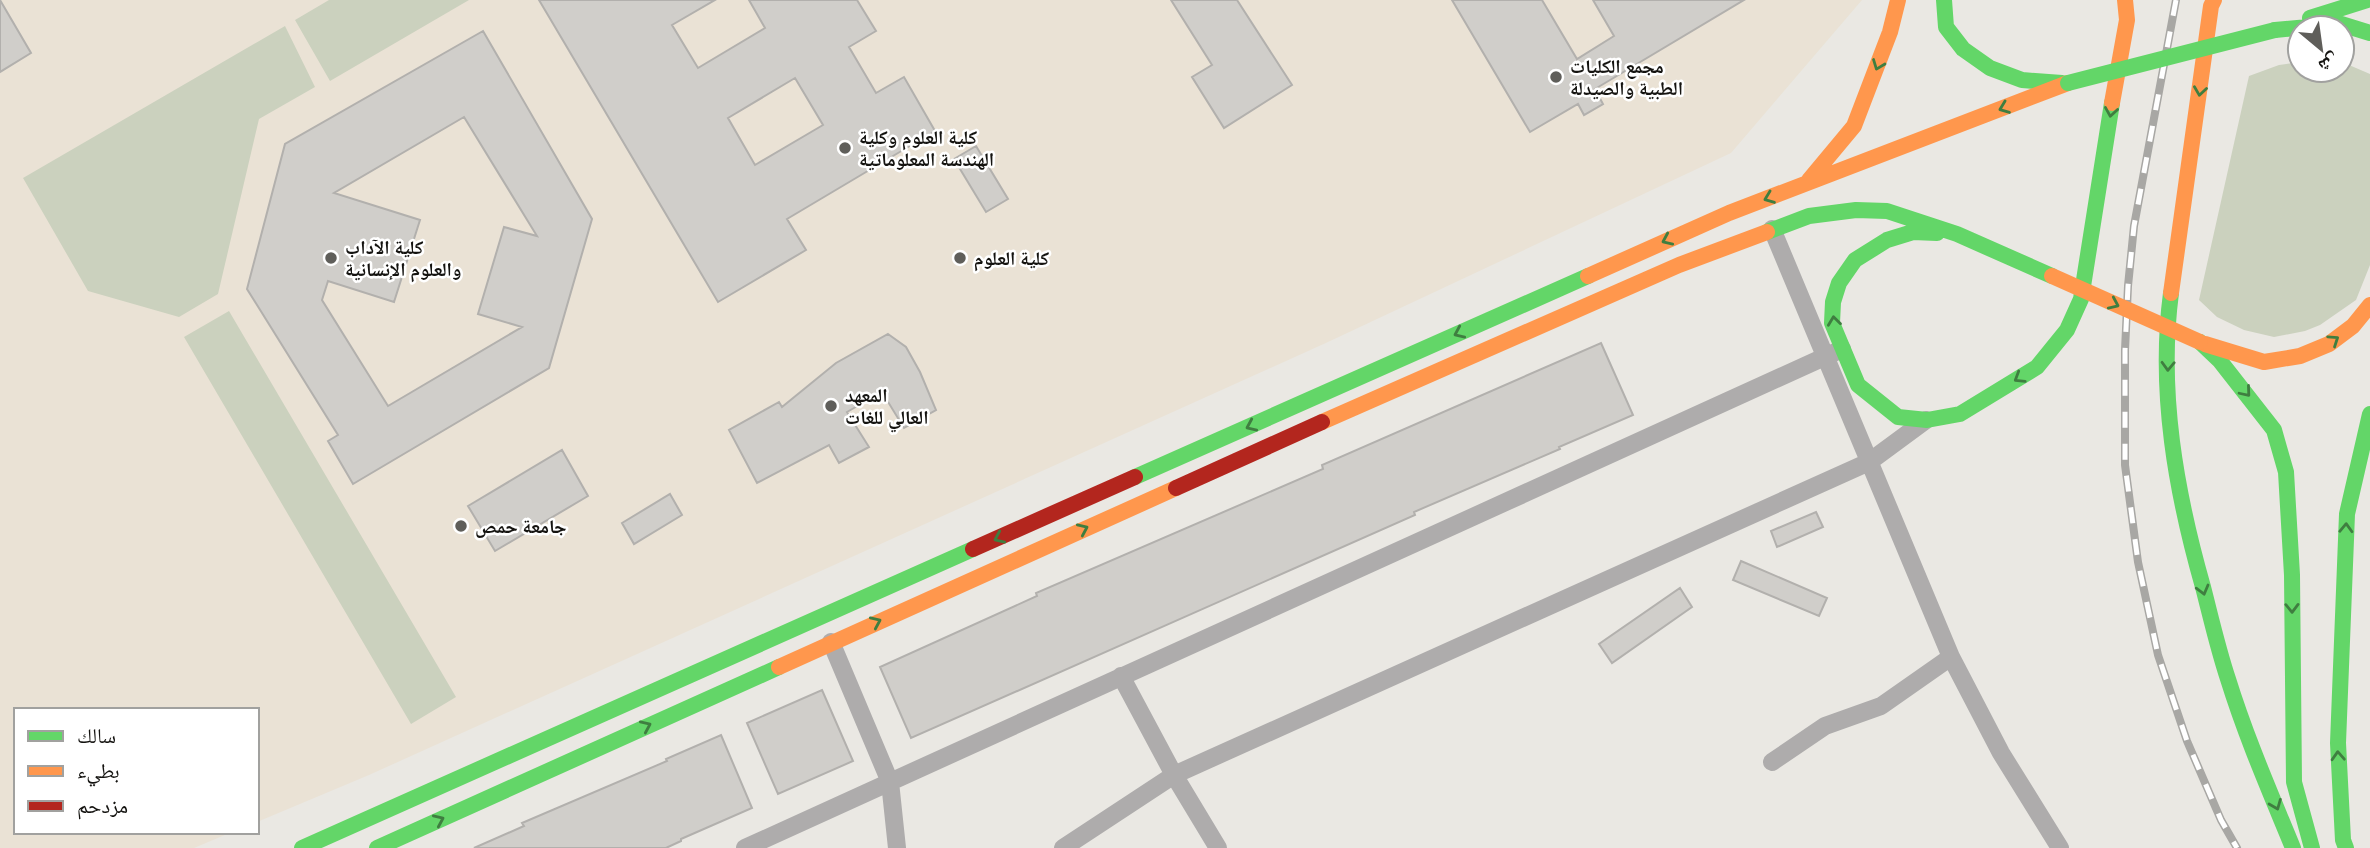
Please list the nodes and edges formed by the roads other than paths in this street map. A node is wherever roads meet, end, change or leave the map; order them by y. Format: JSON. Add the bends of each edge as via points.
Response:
{"nodes":[{"id":1,"x":1898,"y":0,"type":"edge"},
{"id":2,"x":1944,"y":0,"type":"edge"},
{"id":3,"x":2124,"y":0,"type":"edge"},
{"id":4,"x":2214,"y":0,"type":"edge"},
{"id":5,"x":2367,"y":0,"type":"edge"},
{"id":6,"x":2275,"y":30,"type":"junction"},
{"id":7,"x":2370,"y":33,"type":"edge"},
{"id":8,"x":2068,"y":83,"type":"junction"},
{"id":9,"x":1806,"y":183,"type":"junction"},
{"id":10,"x":1772,"y":229,"type":"junction"},
{"id":11,"x":1957,"y":234,"type":"junction"},
{"id":12,"x":2370,"y":305,"type":"edge"},
{"id":13,"x":2200,"y":342,"type":"junction"},
{"id":14,"x":1834,"y":354,"type":"junction"},
{"id":15,"x":2370,"y":414,"type":"edge"},
{"id":16,"x":1927,"y":420,"type":"junction"},
{"id":17,"x":1869,"y":462,"type":"junction"},
{"id":18,"x":831,"y":642,"type":"junction"},
{"id":19,"x":1951,"y":657,"type":"junction"},
{"id":20,"x":1121,"y":676,"type":"junction"},
{"id":21,"x":1772,"y":762,"type":"dead end"},
{"id":22,"x":1174,"y":775,"type":"junction"},
{"id":23,"x":890,"y":782,"type":"junction"},
{"id":24,"x":302,"y":848,"type":"edge"},
{"id":25,"x":377,"y":848,"type":"edge"},
{"id":26,"x":745,"y":848,"type":"edge"},
{"id":27,"x":897,"y":848,"type":"edge"},
{"id":28,"x":1063,"y":848,"type":"edge"},
{"id":29,"x":1218,"y":848,"type":"edge"},
{"id":30,"x":2060,"y":848,"type":"edge"},
{"id":31,"x":2293,"y":848,"type":"edge"},
{"id":32,"x":2312,"y":848,"type":"edge"},
{"id":33,"x":2346,"y":848,"type":"edge"}],
"edges":[{"from":1,"to":9,"type":"main road","one_way":true,"via":[[1854,126]]},
{"from":2,"to":8,"type":"main road","via":[[1946,27],[1963,49],[1990,68],[2022,80]]},
{"from":3,"to":16,"type":"main road","one_way":true,"via":[[2127,20],[2081,299],[2067,330],[2038,367],[1960,414]]},
{"from":4,"to":31,"type":"main road","one_way":true,"via":[[2170,303],[2167,387],[2173,455],[2188,534],[2228,680]]},
{"from":5,"to":6,"type":"main road"},
{"from":6,"to":7,"type":"main road","via":[[2341,24]]},
{"from":6,"to":8,"type":"main road","bridge":true},
{"from":8,"to":9,"type":"main road","one_way":true},
{"from":9,"to":24,"type":"main road","one_way":true,"via":[[1729,212]]},
{"from":10,"to":11,"type":"main road","via":[[1809,216],[1856,209],[1887,211]]},
{"from":10,"to":14,"type":"street"},
{"from":18,"to":10,"type":"main road","one_way":true,"via":[[1679,265]]},
{"from":11,"to":13,"type":"main road","one_way":true,"bridge":true},
{"from":14,"to":11,"type":"main road","one_way":true,"via":[[1833,302],[1839,283],[1855,260],[1887,240],[1913,232]]},
{"from":13,"to":12,"type":"main road","one_way":true,"via":[[2264,362],[2300,356],[2329,344]]},
{"from":13,"to":32,"type":"main road","one_way":true,"via":[[2274,430],[2286,472],[2294,782]]},
{"from":14,"to":16,"type":"main road","via":[[1858,384],[1898,417]]},
{"from":14,"to":17,"type":"street"},
{"from":14,"to":20,"type":"street"},
{"from":33,"to":15,"type":"main road","one_way":true,"via":[[2337,743],[2347,514]]},
{"from":16,"to":17,"type":"street"},
{"from":17,"to":19,"type":"street"},
{"from":17,"to":22,"type":"street"},
{"from":18,"to":23,"type":"street"},
{"from":25,"to":18,"type":"main road","one_way":true},
{"from":19,"to":21,"type":"street","via":[[1881,706],[1825,726]]},
{"from":19,"to":30,"type":"street","via":[[2001,753]]},
{"from":20,"to":22,"type":"street"},
{"from":20,"to":23,"type":"street"},
{"from":22,"to":28,"type":"street"},
{"from":22,"to":29,"type":"street"},
{"from":23,"to":26,"type":"street"},
{"from":23,"to":27,"type":"street"}]}
